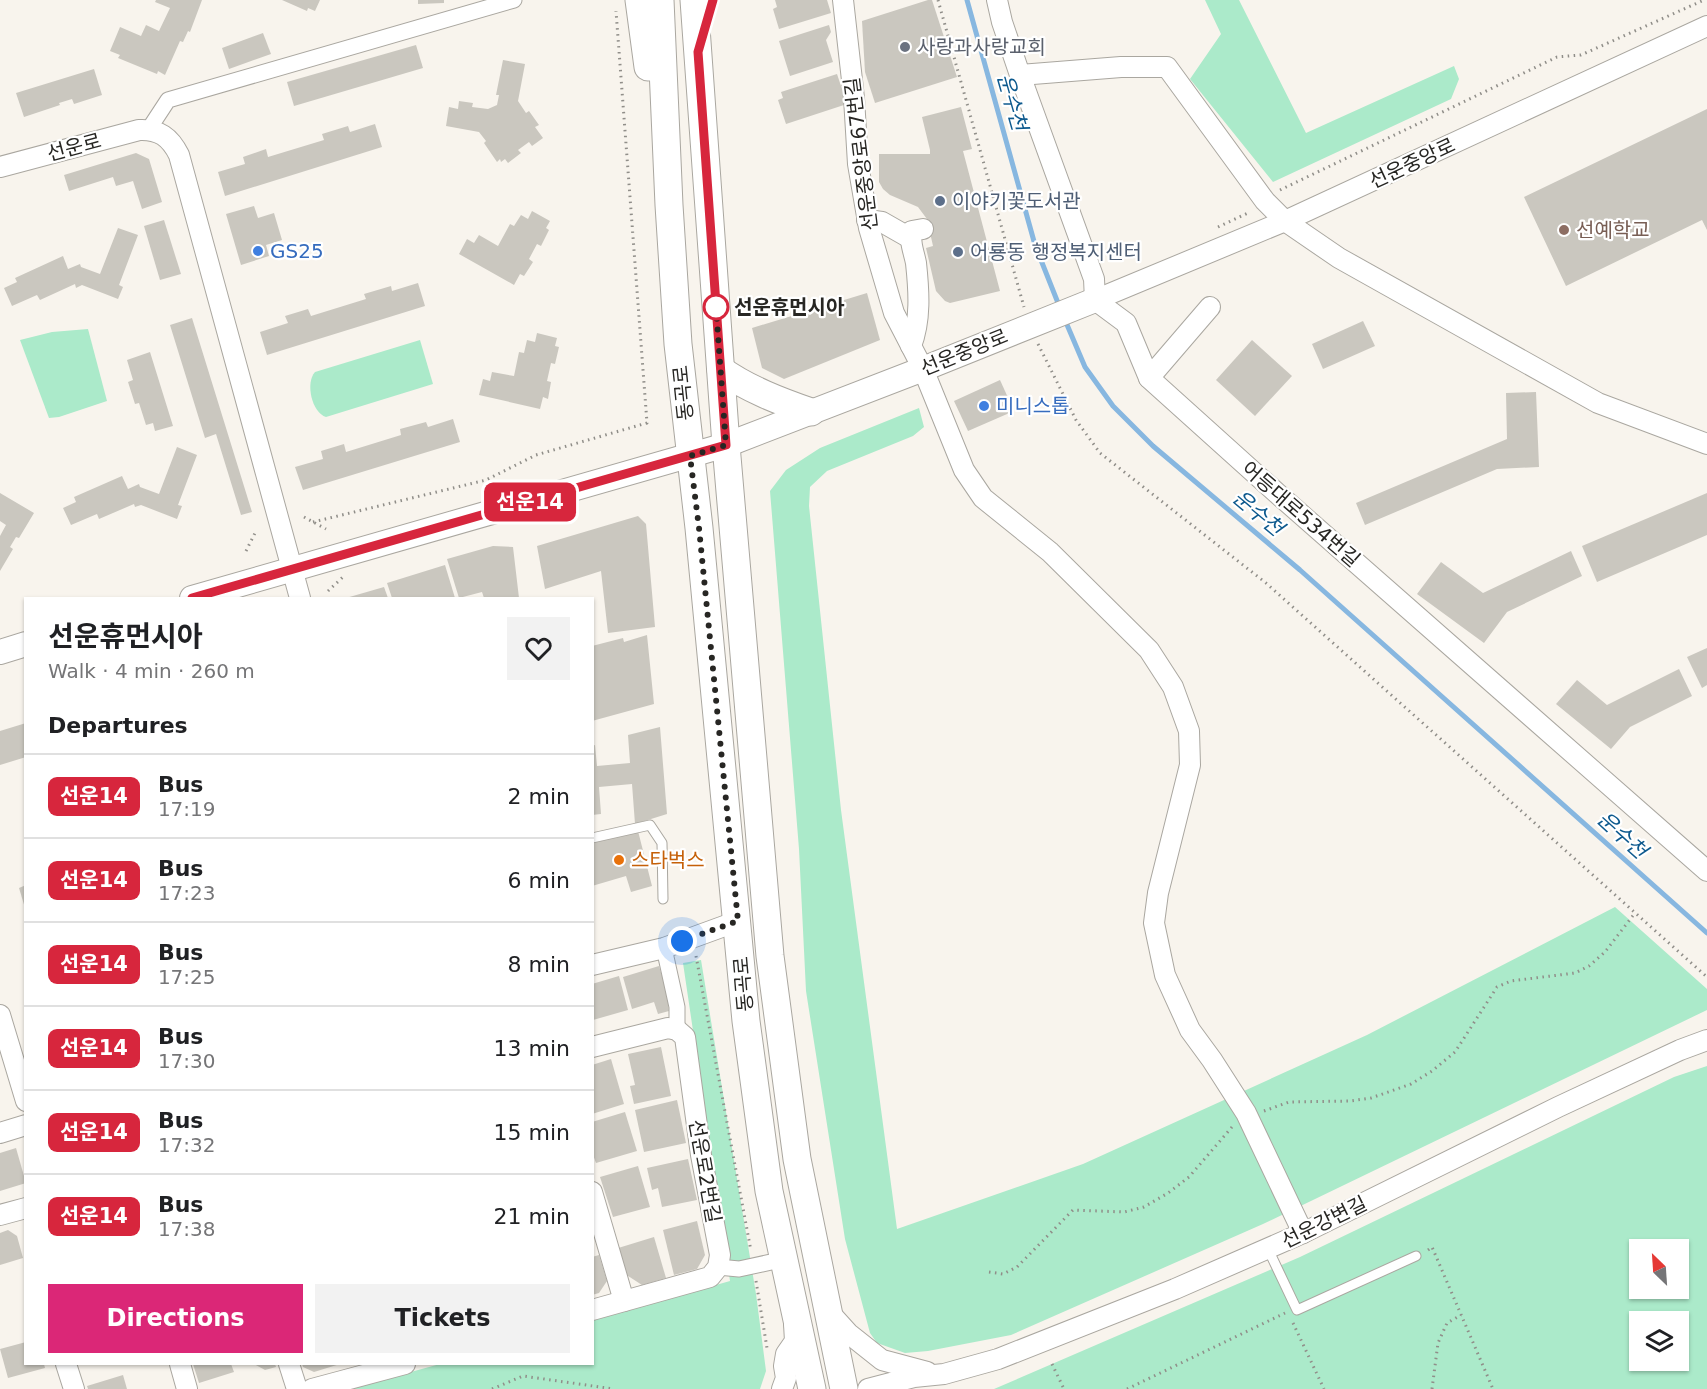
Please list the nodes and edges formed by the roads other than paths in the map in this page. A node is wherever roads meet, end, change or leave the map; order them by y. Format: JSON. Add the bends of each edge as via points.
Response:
{"nodes":[{"id":1,"x":514,"y":0,"type":"edge"},
{"id":2,"x":639,"y":0,"type":"edge"},
{"id":3,"x":660,"y":0,"type":"edge"},
{"id":4,"x":694,"y":0,"type":"edge"},
{"id":5,"x":713,"y":0,"type":"edge"},
{"id":6,"x":843,"y":0,"type":"edge"},
{"id":7,"x":997,"y":0,"type":"edge"},
{"id":8,"x":1707,"y":26,"type":"edge"},
{"id":9,"x":698,"y":52,"type":"junction"},
{"id":10,"x":1020,"y":75,"type":"junction"},
{"id":11,"x":149,"y":129,"type":"junction"},
{"id":12,"x":0,"y":167,"type":"edge"},
{"id":13,"x":669,"y":205,"type":"junction"},
{"id":14,"x":867,"y":220,"type":"junction"},
{"id":15,"x":1285,"y":221,"type":"junction"},
{"id":16,"x":1091,"y":301,"type":"junction"},
{"id":17,"x":1210,"y":307,"type":"dead end"},
{"id":18,"x":911,"y":346,"type":"junction"},
{"id":19,"x":923,"y":369,"type":"junction"},
{"id":20,"x":721,"y":370,"type":"junction"},
{"id":21,"x":1149,"y":378,"type":"junction"},
{"id":22,"x":811,"y":412,"type":"junction"},
{"id":23,"x":1707,"y":444,"type":"edge"},
{"id":24,"x":726,"y":445,"type":"junction"},
{"id":25,"x":690,"y":456,"type":"junction"},
{"id":26,"x":292,"y":571,"type":"junction"},
{"id":27,"x":196,"y":597,"type":"edge"},
{"id":28,"x":300,"y":597,"type":"edge"},
{"id":29,"x":24,"y":645,"type":"edge"},
{"id":30,"x":0,"y":651,"type":"edge"},
{"id":31,"x":594,"y":838,"type":"edge"},
{"id":32,"x":1707,"y":871,"type":"edge"},
{"id":33,"x":663,"y":899,"type":"dead end"},
{"id":34,"x":738,"y":921,"type":"junction"},
{"id":35,"x":664,"y":948,"type":"junction"},
{"id":36,"x":594,"y":965,"type":"edge"},
{"id":37,"x":0,"y":1015,"type":"edge"},
{"id":38,"x":677,"y":1030,"type":"junction"},
{"id":39,"x":1707,"y":1040,"type":"edge"},
{"id":40,"x":594,"y":1046,"type":"edge"},
{"id":41,"x":24,"y":1094,"type":"edge"},
{"id":42,"x":24,"y":1126,"type":"edge"},
{"id":43,"x":0,"y":1133,"type":"edge"},
{"id":44,"x":594,"y":1199,"type":"edge"},
{"id":45,"x":24,"y":1212,"type":"edge"},
{"id":46,"x":0,"y":1215,"type":"edge"},
{"id":47,"x":1303,"y":1233,"type":"junction"},
{"id":48,"x":1268,"y":1249,"type":"junction"},
{"id":49,"x":1416,"y":1256,"type":"road end"},
{"id":50,"x":784,"y":1259,"type":"junction"},
{"id":51,"x":718,"y":1268,"type":"junction"},
{"id":52,"x":792,"y":1291,"type":"junction"},
{"id":53,"x":624,"y":1301,"type":"junction"},
{"id":54,"x":594,"y":1309,"type":"edge"},
{"id":55,"x":827,"y":1310,"type":"junction"},
{"id":56,"x":66,"y":1365,"type":"edge"},
{"id":57,"x":180,"y":1365,"type":"edge"},
{"id":58,"x":289,"y":1365,"type":"edge"},
{"id":59,"x":399,"y":1365,"type":"edge"},
{"id":60,"x":943,"y":1382,"type":"edge"},
{"id":61,"x":74,"y":1389,"type":"edge"},
{"id":62,"x":187,"y":1389,"type":"edge"},
{"id":63,"x":297,"y":1389,"type":"edge"},
{"id":64,"x":312,"y":1389,"type":"edge"},
{"id":65,"x":782,"y":1389,"type":"edge"},
{"id":66,"x":812,"y":1389,"type":"edge"},
{"id":67,"x":844,"y":1389,"type":"edge"},
{"id":68,"x":868,"y":1389,"type":"edge"}],
"edges":[{"from":1,"to":11,"type":"street","via":[[168,100]]},
{"from":2,"to":13,"type":"main road"},
{"from":3,"to":13,"type":"main road","name":"동곡로"},
{"from":4,"to":9,"type":"main road","name":"동곡로"},
{"from":5,"to":9,"type":"main road"},
{"from":6,"to":14,"type":"street","name":"선운중앙로67번길"},
{"from":7,"to":10,"type":"street"},
{"from":8,"to":15,"type":"street","name":"선운중앙로"},
{"from":9,"to":20,"type":"main road","name":"동곡로"},
{"from":10,"to":15,"type":"street","via":[[1167,67],[1265,201]]},
{"from":10,"to":16,"type":"street","via":[[1094,279]]},
{"from":11,"to":12,"type":"street","name":"선운로"},
{"from":11,"to":26,"type":"street","via":[[168,138],[179,155]]},
{"from":13,"to":25,"type":"main road","name":"동곡로"},
{"from":14,"to":18,"type":"street","name":"선운중앙로67번길","via":[[894,313]]},
{"from":14,"to":18,"type":"street","via":[[917,233],[920,297]]},
{"from":15,"to":16,"type":"street","name":"선운중앙로"},
{"from":15,"to":23,"type":"street","via":[[1339,258],[1598,403]]},
{"from":16,"to":19,"type":"street","name":"선운중앙로"},
{"from":16,"to":21,"type":"street","name":"어등대로534번길","via":[[1126,323]]},
{"from":17,"to":21,"type":"street"},
{"from":18,"to":19,"type":"street","name":"선운중앙로67번길"},
{"from":19,"to":22,"type":"street","name":"선운중앙로"},
{"from":19,"to":47,"type":"street","name":"선운중앙로67번길","via":[[964,470],[983,498],[1050,552],[1149,650],[1173,687],[1190,731],[1190,765],[1158,893],[1154,923],[1158,946],[1165,975],[1190,1030],[1246,1113]]},
{"from":20,"to":22,"type":"main road","via":[[763,393]]},
{"from":20,"to":24,"type":"main road","name":"동곡로"},
{"from":21,"to":32,"type":"street","name":"어등대로534번길"},
{"from":22,"to":24,"type":"street","name":"선운중앙로"},
{"from":24,"to":25,"type":"street","name":"선운중앙로"},
{"from":24,"to":55,"type":"main road","name":"동곡로","via":[[770,956],[796,1159]]},
{"from":25,"to":26,"type":"street","name":"선운중앙로"},
{"from":25,"to":34,"type":"main road","name":"동곡로"},
{"from":26,"to":27,"type":"street","name":"선운중앙로"},
{"from":26,"to":28,"type":"street"},
{"from":29,"to":30,"type":"street"},
{"from":31,"to":33,"type":"lane","via":[[650,825],[662,843]]},
{"from":34,"to":35,"type":"street"},
{"from":34,"to":50,"type":"main road","name":"동곡로","via":[[746,1021],[769,1191]]},
{"from":35,"to":36,"type":"street"},
{"from":35,"to":38,"type":"street","via":[[677,1007]]},
{"from":37,"to":41,"type":"street"},
{"from":38,"to":40,"type":"street","via":[[668,1028]]},
{"from":38,"to":51,"type":"street","name":"선운로2번길","via":[[685,1037],[720,1255]]},
{"from":39,"to":47,"type":"street","name":"선운강변길","via":[[1558,1107]]},
{"from":42,"to":43,"type":"street"},
{"from":44,"to":53,"type":"street"},
{"from":45,"to":46,"type":"street"},
{"from":47,"to":48,"type":"street","name":"선운강변길"},
{"from":48,"to":49,"type":"lane","via":[[1297,1310]]},
{"from":48,"to":60,"type":"street","name":"선운강변길"},
{"from":50,"to":51,"type":"street","via":[[740,1269]]},
{"from":50,"to":52,"type":"main road","name":"동곡로"},
{"from":51,"to":53,"type":"street","via":[[710,1277]]},
{"from":52,"to":65,"type":"street","via":[[795,1341],[786,1354]]},
{"from":52,"to":66,"type":"main road","name":"동곡로"},
{"from":53,"to":54,"type":"street"},
{"from":55,"to":60,"type":"street","via":[[882,1360]]},
{"from":55,"to":67,"type":"main road","name":"동곡로"},
{"from":56,"to":61,"type":"street"},
{"from":57,"to":62,"type":"street"},
{"from":58,"to":63,"type":"street"},
{"from":59,"to":64,"type":"street"},
{"from":60,"to":68,"type":"street","name":"선운강변길","via":[[914,1377]]}]}
